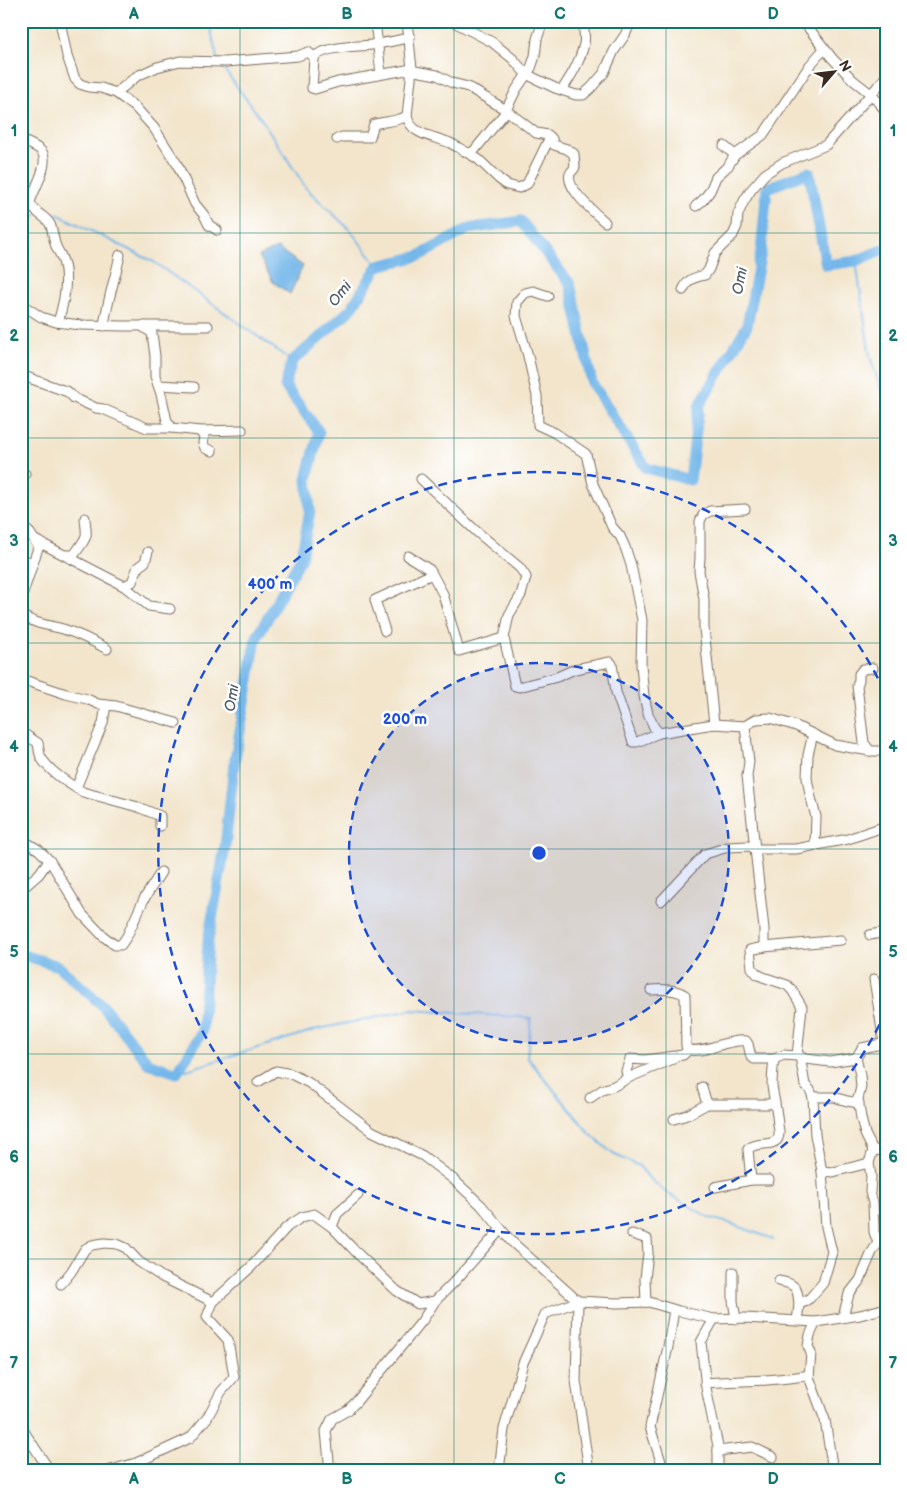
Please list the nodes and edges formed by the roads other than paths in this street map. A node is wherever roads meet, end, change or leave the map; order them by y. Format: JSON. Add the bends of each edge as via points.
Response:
{"nodes":[{"id":1,"x":60,"y":21,"type":"edge"},
{"id":2,"x":375,"y":21,"type":"edge"},
{"id":3,"x":407,"y":21,"type":"edge"},
{"id":4,"x":452,"y":21,"type":"edge"},
{"id":5,"x":544,"y":21,"type":"edge"},
{"id":6,"x":585,"y":21,"type":"edge"},
{"id":7,"x":631,"y":21,"type":"edge"},
{"id":8,"x":803,"y":21,"type":"edge"},
{"id":9,"x":410,"y":38,"type":"junction"},
{"id":10,"x":378,"y":44,"type":"junction"},
{"id":11,"x":824,"y":49,"type":"junction"},
{"id":12,"x":314,"y":57,"type":"junction"},
{"id":13,"x":412,"y":69,"type":"junction"},
{"id":14,"x":381,"y":74,"type":"junction"},
{"id":15,"x":526,"y":74,"type":"junction"},
{"id":16,"x":886,"y":77,"type":"edge"},
{"id":17,"x":562,"y":90,"type":"junction"},
{"id":18,"x":116,"y":93,"type":"junction"},
{"id":19,"x":871,"y":94,"type":"junction"},
{"id":20,"x":506,"y":110,"type":"junction"},
{"id":21,"x":886,"y":111,"type":"edge"},
{"id":22,"x":407,"y":116,"type":"junction"},
{"id":23,"x":550,"y":137,"type":"junction"},
{"id":24,"x":338,"y":139,"type":"dead end"},
{"id":25,"x":21,"y":140,"type":"edge"},
{"id":26,"x":724,"y":146,"type":"dead end"},
{"id":27,"x":468,"y":153,"type":"junction"},
{"id":28,"x":735,"y":155,"type":"junction"},
{"id":29,"x":696,"y":206,"type":"dead end"},
{"id":30,"x":605,"y":222,"type":"dead end"},
{"id":31,"x":217,"y":230,"type":"dead end"},
{"id":32,"x":120,"y":255,"type":"dead end"},
{"id":33,"x":683,"y":290,"type":"dead end"},
{"id":34,"x":548,"y":296,"type":"dead end"},
{"id":35,"x":21,"y":304,"type":"edge"},
{"id":36,"x":58,"y":322,"type":"junction"},
{"id":37,"x":104,"y":326,"type":"junction"},
{"id":38,"x":142,"y":326,"type":"junction"},
{"id":39,"x":208,"y":326,"type":"dead end"},
{"id":40,"x":21,"y":374,"type":"edge"},
{"id":41,"x":158,"y":385,"type":"junction"},
{"id":42,"x":194,"y":387,"type":"dead end"},
{"id":43,"x":172,"y":428,"type":"junction"},
{"id":44,"x":242,"y":430,"type":"dead end"},
{"id":45,"x":200,"y":431,"type":"junction"},
{"id":46,"x":212,"y":451,"type":"dead end"},
{"id":47,"x":421,"y":479,"type":"dead end"},
{"id":48,"x":745,"y":509,"type":"dead end"},
{"id":49,"x":86,"y":518,"type":"dead end"},
{"id":50,"x":21,"y":525,"type":"edge"},
{"id":51,"x":39,"y":544,"type":"junction"},
{"id":52,"x":148,"y":552,"type":"dead end"},
{"id":53,"x":64,"y":555,"type":"junction"},
{"id":54,"x":408,"y":556,"type":"dead end"},
{"id":55,"x":21,"y":559,"type":"edge"},
{"id":56,"x":32,"y":563,"type":"junction"},
{"id":57,"x":432,"y":574,"type":"junction"},
{"id":58,"x":124,"y":586,"type":"junction"},
{"id":59,"x":21,"y":599,"type":"edge"},
{"id":60,"x":170,"y":609,"type":"dead end"},
{"id":61,"x":21,"y":615,"type":"edge"},
{"id":62,"x":385,"y":631,"type":"dead end"},
{"id":63,"x":504,"y":638,"type":"junction"},
{"id":64,"x":107,"y":649,"type":"dead end"},
{"id":65,"x":872,"y":668,"type":"dead end"},
{"id":66,"x":21,"y":679,"type":"edge"},
{"id":67,"x":106,"y":705,"type":"junction"},
{"id":68,"x":176,"y":723,"type":"dead end"},
{"id":69,"x":714,"y":724,"type":"junction"},
{"id":70,"x":745,"y":726,"type":"junction"},
{"id":71,"x":21,"y":732,"type":"edge"},
{"id":72,"x":659,"y":733,"type":"junction"},
{"id":73,"x":813,"y":734,"type":"junction"},
{"id":74,"x":870,"y":751,"type":"junction"},
{"id":75,"x":886,"y":751,"type":"edge"},
{"id":76,"x":76,"y":788,"type":"junction"},
{"id":77,"x":160,"y":826,"type":"dead end"},
{"id":78,"x":886,"y":826,"type":"edge"},
{"id":79,"x":21,"y":839,"type":"edge"},
{"id":80,"x":815,"y":845,"type":"junction"},
{"id":81,"x":755,"y":849,"type":"junction"},
{"id":82,"x":49,"y":860,"type":"junction"},
{"id":83,"x":161,"y":872,"type":"dead end"},
{"id":84,"x":24,"y":887,"type":"dead end"},
{"id":85,"x":661,"y":901,"type":"dead end"},
{"id":86,"x":886,"y":932,"type":"edge"},
{"id":87,"x":870,"y":935,"type":"dead end"},
{"id":88,"x":841,"y":940,"type":"dead end"},
{"id":89,"x":764,"y":947,"type":"junction"},
{"id":90,"x":874,"y":979,"type":"dead end"},
{"id":91,"x":651,"y":990,"type":"dead end"},
{"id":92,"x":885,"y":1043,"type":"edge"},
{"id":93,"x":685,"y":1052,"type":"junction"},
{"id":94,"x":798,"y":1056,"type":"junction"},
{"id":95,"x":856,"y":1058,"type":"junction"},
{"id":96,"x":774,"y":1059,"type":"junction"},
{"id":97,"x":628,"y":1078,"type":"junction"},
{"id":98,"x":258,"y":1082,"type":"dead end"},
{"id":99,"x":702,"y":1087,"type":"dead end"},
{"id":100,"x":813,"y":1097,"type":"junction"},
{"id":101,"x":590,"y":1098,"type":"dead end"},
{"id":102,"x":775,"y":1102,"type":"junction"},
{"id":103,"x":859,"y":1103,"type":"junction"},
{"id":104,"x":707,"y":1104,"type":"junction"},
{"id":105,"x":674,"y":1119,"type":"dead end"},
{"id":106,"x":873,"y":1150,"type":"junction"},
{"id":107,"x":886,"y":1151,"type":"edge"},
{"id":108,"x":869,"y":1163,"type":"junction"},
{"id":109,"x":822,"y":1171,"type":"junction"},
{"id":110,"x":751,"y":1180,"type":"junction"},
{"id":111,"x":769,"y":1180,"type":"dead end"},
{"id":112,"x":715,"y":1187,"type":"dead end"},
{"id":113,"x":358,"y":1195,"type":"dead end"},
{"id":114,"x":332,"y":1227,"type":"junction"},
{"id":115,"x":501,"y":1228,"type":"junction"},
{"id":116,"x":632,"y":1234,"type":"dead end"},
{"id":117,"x":733,"y":1272,"type":"dead end"},
{"id":118,"x":779,"y":1281,"type":"dead end"},
{"id":119,"x":61,"y":1284,"type":"dead end"},
{"id":120,"x":578,"y":1301,"type":"junction"},
{"id":121,"x":213,"y":1302,"type":"junction"},
{"id":122,"x":435,"y":1302,"type":"junction"},
{"id":123,"x":646,"y":1302,"type":"junction"},
{"id":124,"x":799,"y":1305,"type":"junction"},
{"id":125,"x":886,"y":1308,"type":"edge"},
{"id":126,"x":674,"y":1310,"type":"junction"},
{"id":127,"x":843,"y":1317,"type":"junction"},
{"id":128,"x":714,"y":1319,"type":"junction"},
{"id":129,"x":736,"y":1319,"type":"junction"},
{"id":130,"x":797,"y":1321,"type":"junction"},
{"id":131,"x":816,"y":1322,"type":"junction"},
{"id":132,"x":809,"y":1375,"type":"junction"},
{"id":133,"x":706,"y":1383,"type":"junction"},
{"id":134,"x":21,"y":1427,"type":"edge"},
{"id":135,"x":718,"y":1451,"type":"junction"},
{"id":136,"x":772,"y":1457,"type":"dead end"},
{"id":137,"x":50,"y":1471,"type":"edge"},
{"id":138,"x":107,"y":1471,"type":"edge"},
{"id":139,"x":330,"y":1471,"type":"edge"},
{"id":140,"x":499,"y":1471,"type":"edge"},
{"id":141,"x":589,"y":1471,"type":"edge"},
{"id":142,"x":664,"y":1471,"type":"edge"},
{"id":143,"x":718,"y":1471,"type":"edge"},
{"id":144,"x":833,"y":1471,"type":"edge"}],
"edges":[{"from":1,"to":18,"type":"street","via":[[75,78],[80,84]]},
{"from":2,"to":10,"type":"street"},
{"from":3,"to":9,"type":"street"},
{"from":4,"to":15,"type":"street","via":[[492,42]]},
{"from":5,"to":15,"type":"street","via":[[531,68]]},
{"from":6,"to":17,"type":"street","via":[[585,42],[580,60]]},
{"from":7,"to":17,"type":"street","via":[[604,73],[592,88],[583,95]]},
{"from":8,"to":11,"type":"street"},
{"from":9,"to":10,"type":"street"},
{"from":9,"to":13,"type":"street"},
{"from":10,"to":12,"type":"street","via":[[319,52]]},
{"from":10,"to":14,"type":"street"},
{"from":11,"to":19,"type":"street"},
{"from":11,"to":28,"type":"street","via":[[763,135]]},
{"from":12,"to":14,"type":"street","via":[[312,88],[315,89]]},
{"from":12,"to":18,"type":"street","via":[[308,52],[298,56],[226,62],[180,61],[137,76]]},
{"from":13,"to":14,"type":"street"},
{"from":13,"to":20,"type":"street","via":[[468,87]]},
{"from":13,"to":22,"type":"street"},
{"from":15,"to":17,"type":"street"},
{"from":15,"to":20,"type":"street"},
{"from":16,"to":19,"type":"street"},
{"from":18,"to":31,"type":"street","via":[[135,107],[154,128],[177,164],[195,204],[209,225]]},
{"from":19,"to":21,"type":"street"},
{"from":19,"to":33,"type":"street","via":[[826,145],[782,163],[765,174],[751,190],[738,214],[733,235],[716,253],[709,269],[704,275],[687,282]]},
{"from":20,"to":23,"type":"street","via":[[536,133]]},
{"from":20,"to":27,"type":"street","via":[[473,152]]},
{"from":22,"to":24,"type":"street","via":[[398,122],[374,124],[370,136]]},
{"from":22,"to":27,"type":"street","via":[[413,128],[424,135]]},
{"from":23,"to":27,"type":"street","via":[[527,184],[519,188],[507,185]]},
{"from":23,"to":30,"type":"street","via":[[554,145],[574,154],[575,167],[570,180],[588,208]]},
{"from":25,"to":36,"type":"street","via":[[43,153],[43,171],[30,202],[31,207],[51,225],[63,260],[65,291]]},
{"from":26,"to":28,"type":"street"},
{"from":28,"to":29,"type":"street"},
{"from":32,"to":37,"type":"street"},
{"from":34,"to":72,"type":"street","via":[[533,291],[525,293],[517,302],[516,316],[537,396],[538,425],[586,454],[593,484],[612,527],[625,547],[642,620],[644,696],[648,714]]},
{"from":35,"to":36,"type":"street","via":[[41,317]]},
{"from":36,"to":37,"type":"street"},
{"from":37,"to":38,"type":"street"},
{"from":38,"to":39,"type":"street"},
{"from":38,"to":41,"type":"street","via":[[152,332]]},
{"from":40,"to":43,"type":"street","via":[[147,428]]},
{"from":41,"to":42,"type":"street"},
{"from":41,"to":43,"type":"street","via":[[167,421]]},
{"from":43,"to":45,"type":"street"},
{"from":44,"to":45,"type":"street"},
{"from":45,"to":46,"type":"street","via":[[205,448]]},
{"from":47,"to":63,"type":"street","via":[[520,568],[526,578],[521,595],[509,615]]},
{"from":48,"to":69,"type":"street","via":[[710,511],[703,514],[700,521],[698,571],[704,599]]},
{"from":49,"to":53,"type":"street","via":[[86,535],[74,555]]},
{"from":50,"to":51,"type":"street"},
{"from":51,"to":53,"type":"street"},
{"from":51,"to":56,"type":"street"},
{"from":52,"to":58,"type":"street","via":[[146,562],[138,567],[132,582]]},
{"from":53,"to":58,"type":"street"},
{"from":54,"to":57,"type":"street"},
{"from":55,"to":56,"type":"street"},
{"from":56,"to":59,"type":"street"},
{"from":57,"to":62,"type":"street","via":[[374,600]]},
{"from":57,"to":63,"type":"street","via":[[443,594],[459,651]]},
{"from":58,"to":60,"type":"street","via":[[149,606]]},
{"from":61,"to":64,"type":"street"},
{"from":63,"to":72,"type":"street","via":[[518,688],[575,668],[610,662],[630,738],[637,742]]},
{"from":65,"to":74,"type":"street","via":[[863,669],[857,686],[864,743]]},
{"from":66,"to":67,"type":"street"},
{"from":67,"to":68,"type":"street"},
{"from":67,"to":76,"type":"street","via":[[104,723]]},
{"from":69,"to":70,"type":"street"},
{"from":69,"to":72,"type":"street"},
{"from":70,"to":73,"type":"street","via":[[770,718]]},
{"from":70,"to":81,"type":"street"},
{"from":71,"to":76,"type":"street","via":[[38,743],[41,758],[54,772]]},
{"from":73,"to":74,"type":"street","via":[[835,745]]},
{"from":73,"to":80,"type":"street","via":[[807,778],[816,817]]},
{"from":74,"to":75,"type":"street"},
{"from":76,"to":77,"type":"street","via":[[160,816]]},
{"from":78,"to":80,"type":"street","via":[[848,839]]},
{"from":79,"to":82,"type":"street"},
{"from":80,"to":81,"type":"street","via":[[796,849]]},
{"from":81,"to":85,"type":"street","via":[[728,847],[705,854]]},
{"from":81,"to":89,"type":"street"},
{"from":82,"to":83,"type":"street","via":[[82,914],[115,945],[122,945]]},
{"from":82,"to":84,"type":"street"},
{"from":86,"to":87,"type":"street"},
{"from":88,"to":89,"type":"street"},
{"from":89,"to":94,"type":"street","via":[[750,950],[752,968],[763,977],[787,985],[802,1007]]},
{"from":90,"to":92,"type":"street"},
{"from":91,"to":93,"type":"street","via":[[685,995]]},
{"from":92,"to":95,"type":"street","via":[[862,1048]]},
{"from":93,"to":96,"type":"street","via":[[742,1040],[748,1044],[754,1059]]},
{"from":93,"to":97,"type":"street"},
{"from":93,"to":97,"type":"street","via":[[645,1060],[630,1059],[626,1071]]},
{"from":94,"to":95,"type":"street","via":[[830,1062]]},
{"from":94,"to":96,"type":"street","via":[[784,1055]]},
{"from":94,"to":100,"type":"street","via":[[804,1086]]},
{"from":95,"to":103,"type":"street","via":[[861,1087]]},
{"from":96,"to":102,"type":"street","via":[[772,1086]]},
{"from":97,"to":101,"type":"street"},
{"from":98,"to":115,"type":"street","via":[[276,1071],[309,1083],[372,1131],[424,1156],[453,1178]]},
{"from":99,"to":104,"type":"street"},
{"from":100,"to":103,"type":"street","via":[[834,1097]]},
{"from":100,"to":109,"type":"street","via":[[814,1135]]},
{"from":102,"to":104,"type":"street"},
{"from":102,"to":110,"type":"street","via":[[779,1137],[748,1149]]},
{"from":103,"to":106,"type":"street","via":[[865,1134]]},
{"from":104,"to":105,"type":"street"},
{"from":106,"to":107,"type":"street"},
{"from":106,"to":108,"type":"street"},
{"from":108,"to":109,"type":"street","via":[[833,1172]]},
{"from":108,"to":127,"type":"street","via":[[874,1232],[878,1243],[860,1280],[848,1294]]},
{"from":109,"to":124,"type":"street","via":[[826,1227],[832,1252],[823,1283]]},
{"from":110,"to":111,"type":"street"},
{"from":110,"to":112,"type":"street"},
{"from":113,"to":114,"type":"street","via":[[337,1214]]},
{"from":114,"to":121,"type":"street","via":[[314,1214],[302,1217],[287,1227]]},
{"from":114,"to":122,"type":"street","via":[[397,1291],[418,1304]]},
{"from":115,"to":120,"type":"street","via":[[511,1241]]},
{"from":115,"to":122,"type":"street"},
{"from":116,"to":123,"type":"street","via":[[648,1239]]},
{"from":117,"to":129,"type":"street"},
{"from":118,"to":124,"type":"street","via":[[796,1287]]},
{"from":119,"to":121,"type":"street","via":[[86,1249],[104,1243],[117,1244],[162,1277]]},
{"from":120,"to":123,"type":"street"},
{"from":120,"to":140,"type":"street","via":[[545,1314],[523,1363],[504,1429]]},
{"from":120,"to":141,"type":"street","via":[[576,1381]]},
{"from":121,"to":138,"type":"street","via":[[207,1317],[228,1340],[234,1377],[190,1438],[136,1463]]},
{"from":122,"to":139,"type":"street","via":[[356,1402],[332,1419],[326,1431]]},
{"from":123,"to":126,"type":"street"},
{"from":124,"to":130,"type":"street"},
{"from":125,"to":127,"type":"street"},
{"from":126,"to":128,"type":"street"},
{"from":126,"to":142,"type":"street","via":[[650,1427]]},
{"from":127,"to":131,"type":"street"},
{"from":128,"to":129,"type":"street"},
{"from":128,"to":133,"type":"street","via":[[701,1342]]},
{"from":129,"to":130,"type":"street"},
{"from":130,"to":131,"type":"street"},
{"from":131,"to":132,"type":"street","via":[[808,1346],[811,1353]]},
{"from":132,"to":133,"type":"street","via":[[789,1380]]},
{"from":132,"to":144,"type":"street","via":[[825,1420]]},
{"from":133,"to":135,"type":"street"},
{"from":134,"to":137,"type":"street"},
{"from":135,"to":136,"type":"street","via":[[752,1447]]},
{"from":135,"to":143,"type":"street"}]}
